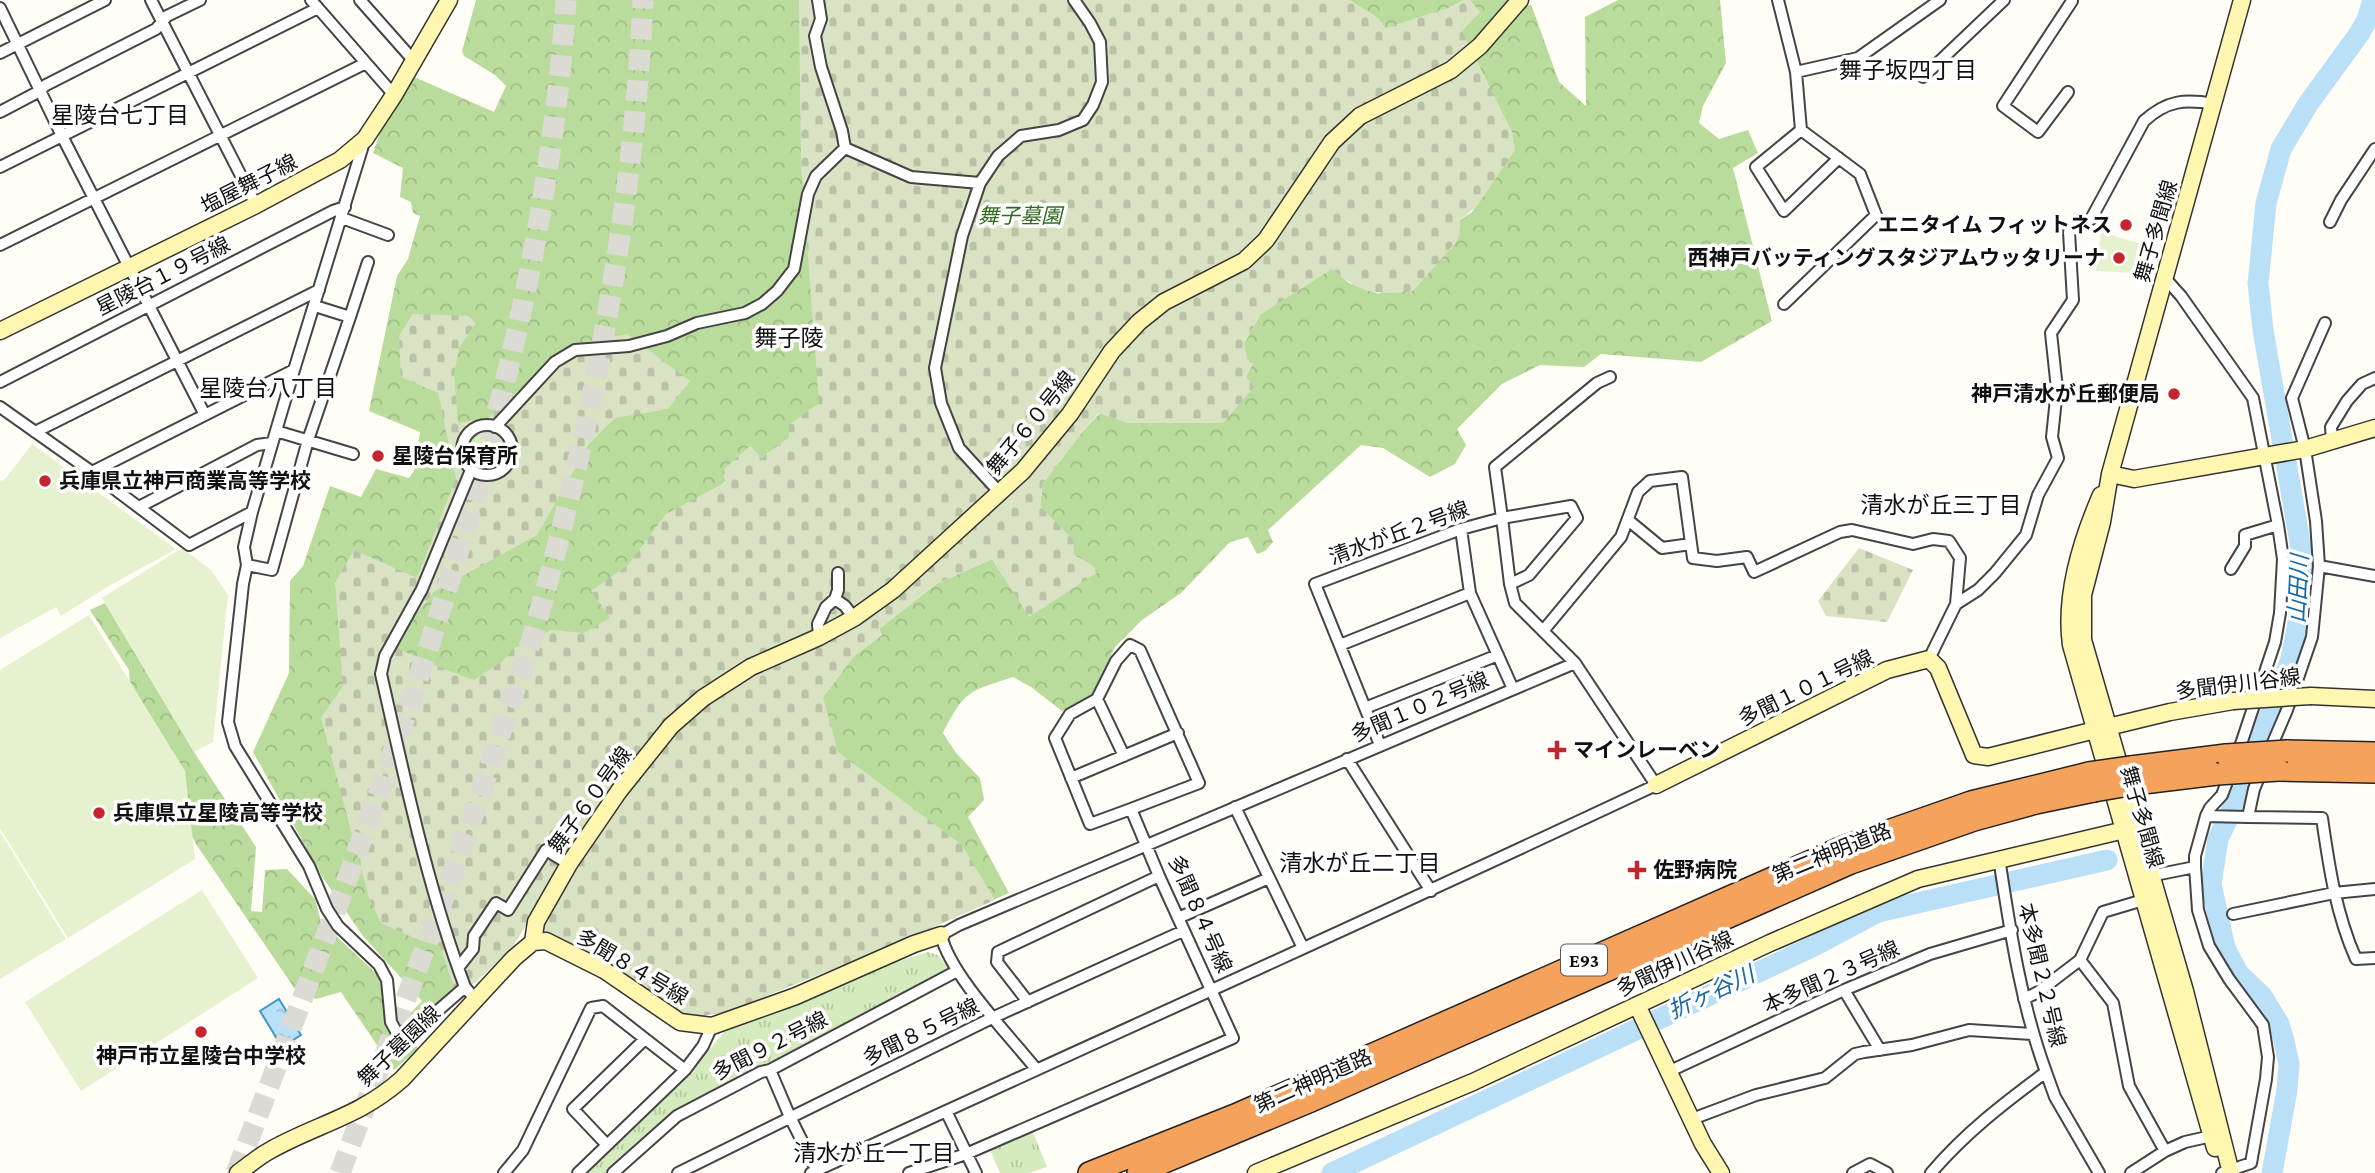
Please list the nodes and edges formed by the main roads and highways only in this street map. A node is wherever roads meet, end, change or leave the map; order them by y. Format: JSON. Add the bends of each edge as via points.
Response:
{"nodes":[{"id":1,"x":2375,"y":753,"type":"edge"},
{"id":2,"x":2283,"y":761,"type":"junction"},
{"id":3,"x":2375,"y":772,"type":"edge"},
{"id":4,"x":2091,"y":782,"type":"junction"},
{"id":5,"x":1089,"y":1173,"type":"edge"},
{"id":6,"x":1138,"y":1173,"type":"edge"}],
"edges":[{"from":1,"to":2,"type":"highway","name":"第二神明道路","number":"E93"},
{"from":2,"to":3,"type":"highway","name":"第二神明道路","number":"E93"},
{"from":2,"to":4,"type":"highway","name":"第二神明道路","number":"E93","bridge":true},
{"from":4,"to":5,"type":"highway","name":"第二神明道路","number":"E93","via":[[1971,802],[1845,846],[1246,1110]]},
{"from":4,"to":6,"type":"highway","name":"第二神明道路","number":"E93","via":[[1851,863]]}]}
